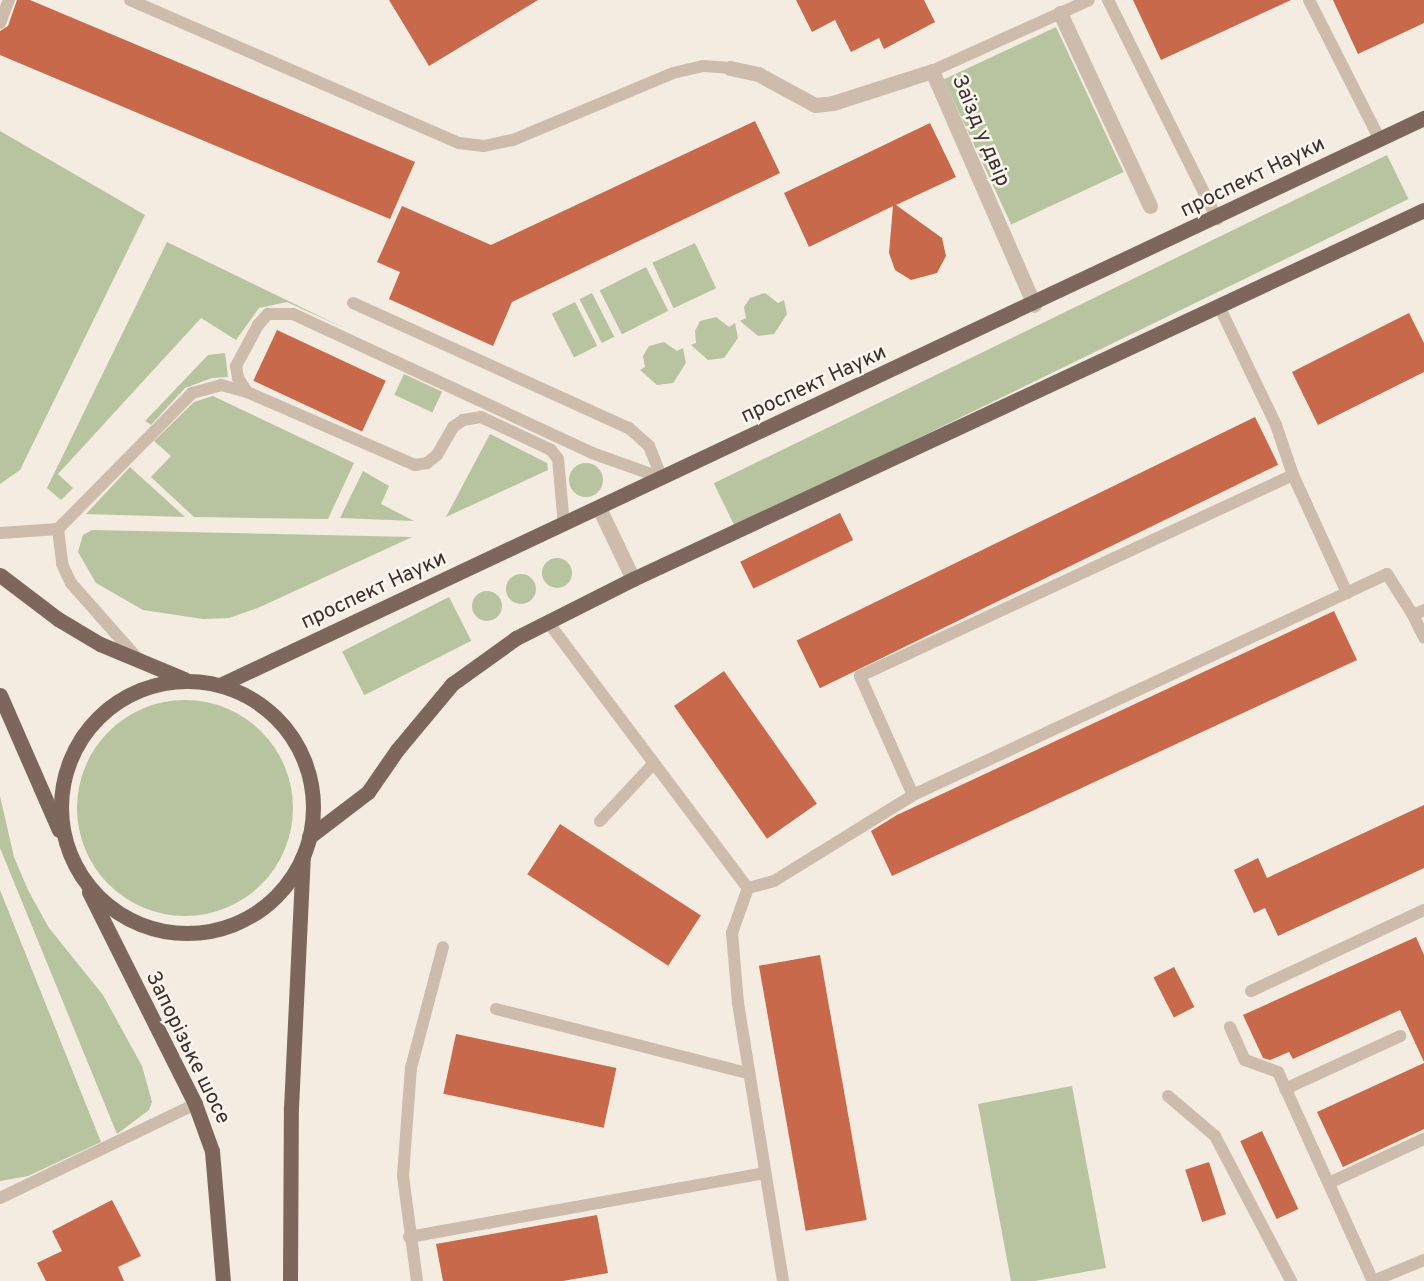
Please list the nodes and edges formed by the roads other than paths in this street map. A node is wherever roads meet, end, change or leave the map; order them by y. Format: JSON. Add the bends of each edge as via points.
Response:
{"nodes":[{"id":1,"x":9,"y":0,"type":"edge"},
{"id":2,"x":130,"y":0,"type":"edge"},
{"id":3,"x":1089,"y":0,"type":"edge"},
{"id":4,"x":1108,"y":0,"type":"edge"},
{"id":5,"x":1309,"y":0,"type":"edge"},
{"id":6,"x":1060,"y":13,"type":"junction"},
{"id":7,"x":0,"y":23,"type":"edge"},
{"id":8,"x":730,"y":68,"type":"joint"},
{"id":9,"x":932,"y":71,"type":"junction"},
{"id":10,"x":1424,"y":118,"type":"edge"},
{"id":11,"x":1380,"y":140,"type":"junction"},
{"id":12,"x":1150,"y":206,"type":"dead end"},
{"id":13,"x":1424,"y":210,"type":"edge"},
{"id":14,"x":1217,"y":219,"type":"junction"},
{"id":15,"x":353,"y":303,"type":"dead end"},
{"id":16,"x":1034,"y":305,"type":"junction"},
{"id":17,"x":1219,"y":306,"type":"junction"},
{"id":18,"x":247,"y":392,"type":"junction"},
{"id":19,"x":1293,"y":475,"type":"junction"},
{"id":20,"x":662,"y":478,"type":"junction"},
{"id":21,"x":598,"y":508,"type":"junction"},
{"id":22,"x":564,"y":525,"type":"junction"},
{"id":23,"x":58,"y":529,"type":"junction"},
{"id":24,"x":0,"y":533,"type":"edge"},
{"id":25,"x":0,"y":575,"type":"edge"},
{"id":26,"x":633,"y":579,"type":"junction"},
{"id":27,"x":1347,"y":593,"type":"junction"},
{"id":28,"x":1419,"y":613,"type":"edge"},
{"id":29,"x":548,"y":622,"type":"junction"},
{"id":30,"x":1424,"y":638,"type":"edge"},
{"id":31,"x":140,"y":662,"type":"junction"},
{"id":32,"x":184,"y":679,"type":"junction"},
{"id":33,"x":220,"y":685,"type":"junction"},
{"id":34,"x":0,"y":695,"type":"edge"},
{"id":35,"x":654,"y":763,"type":"junction"},
{"id":36,"x":913,"y":795,"type":"junction"},
{"id":37,"x":600,"y":821,"type":"dead end"},
{"id":38,"x":309,"y":837,"type":"junction"},
{"id":39,"x":68,"y":851,"type":"junction"},
{"id":40,"x":303,"y":857,"type":"junction"},
{"id":41,"x":83,"y":879,"type":"junction"},
{"id":42,"x":748,"y":888,"type":"junction"},
{"id":43,"x":1424,"y":910,"type":"edge"},
{"id":44,"x":443,"y":947,"type":"dead end"},
{"id":45,"x":1251,"y":991,"type":"dead end"},
{"id":46,"x":496,"y":1008,"type":"dead end"},
{"id":47,"x":1230,"y":1027,"type":"dead end"},
{"id":48,"x":1400,"y":1036,"type":"dead end"},
{"id":49,"x":748,"y":1073,"type":"junction"},
{"id":50,"x":1285,"y":1089,"type":"junction"},
{"id":51,"x":1168,"y":1096,"type":"dead end"},
{"id":52,"x":195,"y":1104,"type":"junction"},
{"id":53,"x":1424,"y":1139,"type":"edge"},
{"id":54,"x":764,"y":1173,"type":"junction"},
{"id":55,"x":1329,"y":1183,"type":"junction"},
{"id":56,"x":0,"y":1198,"type":"edge"},
{"id":57,"x":409,"y":1237,"type":"junction"},
{"id":58,"x":1424,"y":1260,"type":"edge"},
{"id":59,"x":223,"y":1281,"type":"edge"},
{"id":60,"x":290,"y":1281,"type":"edge"},
{"id":61,"x":417,"y":1281,"type":"edge"},
{"id":62,"x":783,"y":1281,"type":"edge"},
{"id":63,"x":1291,"y":1281,"type":"edge"},
{"id":64,"x":1373,"y":1281,"type":"edge"}],
"edges":[{"from":1,"to":7,"type":"lane"},
{"from":2,"to":8,"type":"lane","via":[[459,143],[484,146],[513,140],[673,73],[703,66]]},
{"from":3,"to":6,"type":"lane"},
{"from":4,"to":14,"type":"lane"},
{"from":5,"to":11,"type":"lane"},
{"from":6,"to":9,"type":"lane"},
{"from":6,"to":12,"type":"street"},
{"from":8,"to":9,"type":"street","name":"Заїзд у двір","via":[[758,74],[815,105],[833,103]]},
{"from":9,"to":16,"type":"street","name":"Заїзд у двір"},
{"from":10,"to":11,"type":"main road","name":"проспект Науки"},
{"from":11,"to":14,"type":"main road","name":"проспект Науки"},
{"from":13,"to":17,"type":"main road"},
{"from":14,"to":16,"type":"main road","name":"проспект Науки"},
{"from":15,"to":20,"type":"lane","via":[[629,428],[649,446]]},
{"from":16,"to":20,"type":"main road","name":"проспект Науки"},
{"from":17,"to":19,"type":"lane","via":[[1276,425]]},
{"from":17,"to":26,"type":"main road"},
{"from":18,"to":20,"type":"lane","via":[[238,378],[237,366],[258,325],[268,314],[293,314],[592,453]]},
{"from":18,"to":22,"type":"lane","via":[[415,465],[427,463],[437,455],[453,427],[463,420],[481,417],[550,450],[558,459]]},
{"from":18,"to":23,"type":"lane","via":[[221,385],[192,393]]},
{"from":19,"to":27,"type":"lane"},
{"from":19,"to":36,"type":"lane","via":[[860,676]]},
{"from":20,"to":21,"type":"main road","name":"проспект Науки"},
{"from":21,"to":22,"type":"main road","name":"проспект Науки"},
{"from":21,"to":26,"type":"street"},
{"from":22,"to":33,"type":"main road","name":"проспект Науки"},
{"from":23,"to":24,"type":"lane"},
{"from":23,"to":31,"type":"lane","via":[[62,564],[70,584]]},
{"from":25,"to":31,"type":"main road","via":[[58,619]]},
{"from":26,"to":29,"type":"main road"},
{"from":27,"to":28,"type":"lane","via":[[1387,574]]},
{"from":27,"to":36,"type":"lane"},
{"from":28,"to":30,"type":"lane"},
{"from":29,"to":35,"type":"lane"},
{"from":29,"to":38,"type":"main road","via":[[495,650],[452,684],[368,792]]},
{"from":31,"to":32,"type":"main road"},
{"from":32,"to":33,"type":"main road"},
{"from":32,"to":39,"type":"main road","via":[[127,697],[97,719],[75,748],[63,783],[61,820]]},
{"from":33,"to":38,"type":"main road","via":[[259,704],[276,717],[296,742],[313,804]]},
{"from":34,"to":39,"type":"main road"},
{"from":35,"to":37,"type":"lane"},
{"from":35,"to":42,"type":"lane"},
{"from":36,"to":42,"type":"lane","via":[[774,882]]},
{"from":38,"to":40,"type":"main road"},
{"from":39,"to":41,"type":"main road"},
{"from":40,"to":41,"type":"main road","via":[[282,890],[252,916],[215,930],[176,933],[137,923],[104,902]]},
{"from":40,"to":60,"type":"main road","via":[[291,1108]]},
{"from":41,"to":52,"type":"main road","name":"Запорізьке шосе"},
{"from":42,"to":49,"type":"lane","via":[[732,933]]},
{"from":43,"to":45,"type":"lane"},
{"from":44,"to":57,"type":"lane","via":[[411,1068],[403,1176]]},
{"from":46,"to":49,"type":"lane"},
{"from":47,"to":50,"type":"lane","via":[[1245,1060],[1278,1072]]},
{"from":48,"to":50,"type":"lane"},
{"from":49,"to":54,"type":"lane"},
{"from":50,"to":55,"type":"lane"},
{"from":51,"to":63,"type":"lane","via":[[1215,1136]]},
{"from":52,"to":56,"type":"lane"},
{"from":52,"to":59,"type":"main road","name":"Запорізьке шосе","via":[[212,1151]]},
{"from":53,"to":55,"type":"lane"},
{"from":54,"to":57,"type":"lane"},
{"from":54,"to":62,"type":"lane"},
{"from":55,"to":64,"type":"lane"},
{"from":57,"to":61,"type":"lane"},
{"from":58,"to":64,"type":"lane"}]}
